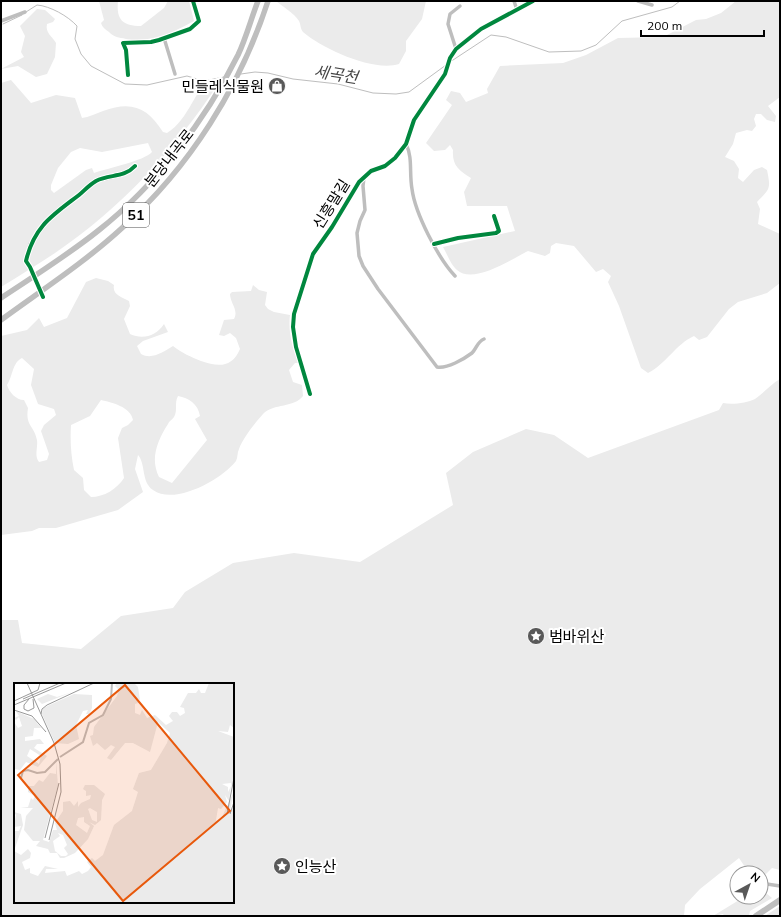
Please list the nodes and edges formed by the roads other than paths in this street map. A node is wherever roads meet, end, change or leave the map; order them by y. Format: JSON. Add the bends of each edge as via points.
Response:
{"nodes":[{"id":1,"x":193,"y":1,"type":"edge"},
{"id":2,"x":258,"y":1,"type":"edge"},
{"id":3,"x":268,"y":1,"type":"edge"},
{"id":4,"x":514,"y":1,"type":"edge"},
{"id":5,"x":532,"y":1,"type":"edge"},
{"id":6,"x":638,"y":1,"type":"edge"},
{"id":7,"x":652,"y":5,"type":"dead end"},
{"id":8,"x":460,"y":6,"type":"dead end"},
{"id":9,"x":516,"y":10,"type":"junction"},
{"id":10,"x":25,"y":12,"type":"dead end"},
{"id":11,"x":1,"y":21,"type":"edge"},
{"id":12,"x":164,"y":38,"type":"junction"},
{"id":13,"x":456,"y":49,"type":"junction"},
{"id":14,"x":175,"y":74,"type":"dead end"},
{"id":15,"x":128,"y":75,"type":"dead end"},
{"id":16,"x":406,"y":144,"type":"junction"},
{"id":17,"x":135,"y":166,"type":"dead end"},
{"id":18,"x":364,"y":177,"type":"junction"},
{"id":19,"x":494,"y":216,"type":"dead end"},
{"id":20,"x":434,"y":244,"type":"junction"},
{"id":21,"x":32,"y":272,"type":"tunnel mouth"},
{"id":22,"x":455,"y":276,"type":"dead end"},
{"id":23,"x":1,"y":298,"type":"edge"},
{"id":24,"x":1,"y":320,"type":"edge"},
{"id":25,"x":484,"y":339,"type":"dead end"},
{"id":26,"x":310,"y":394,"type":"dead end"},
{"id":27,"x":769,"y":884,"type":"edge"},
{"id":28,"x":780,"y":886,"type":"edge"},
{"id":29,"x":780,"y":900,"type":"edge"},
{"id":30,"x":756,"y":916,"type":"edge"}],
"edges":[{"from":1,"to":12,"type":"street","via":[[199,21],[196,25]]},
{"from":2,"to":23,"type":"highway","name":"분당내곡로","number":"51","via":[[238,54],[186,139],[130,202],[99,230]]},
{"from":3,"to":24,"type":"highway","name":"분당내곡로","number":"51","via":[[257,35],[223,104],[174,174],[142,209],[103,245]]},
{"from":4,"to":9,"type":"street"},
{"from":5,"to":9,"type":"street","name":"신흥말길"},
{"from":6,"to":7,"type":"street"},
{"from":8,"to":13,"type":"street","via":[[450,14],[448,24]]},
{"from":9,"to":13,"type":"street","name":"신흥말길","via":[[481,29]]},
{"from":10,"to":11,"type":"street"},
{"from":12,"to":14,"type":"street"},
{"from":12,"to":15,"type":"street","via":[[151,42],[123,43],[127,55]]},
{"from":13,"to":16,"type":"street","name":"신흥말길","via":[[445,74],[414,120]]},
{"from":16,"to":18,"type":"street","name":"신흥말길","via":[[385,166]]},
{"from":16,"to":20,"type":"street","via":[[410,151],[413,197]]},
{"from":17,"to":21,"type":"street","via":[[122,175],[96,181],[53,214],[30,244],[26,261]]},
{"from":18,"to":25,"type":"street","via":[[365,210],[358,227],[358,241],[363,266],[375,285],[437,367],[448,366],[472,353]]},
{"from":18,"to":26,"type":"street","name":"신흥말길","via":[[351,192],[332,227],[313,254],[310,271],[294,314],[296,348]]},
{"from":19,"to":20,"type":"street","via":[[499,231],[496,233]]},
{"from":20,"to":22,"type":"street","via":[[448,269]]},
{"from":27,"to":28,"type":"street"},
{"from":29,"to":30,"type":"highway"}]}
